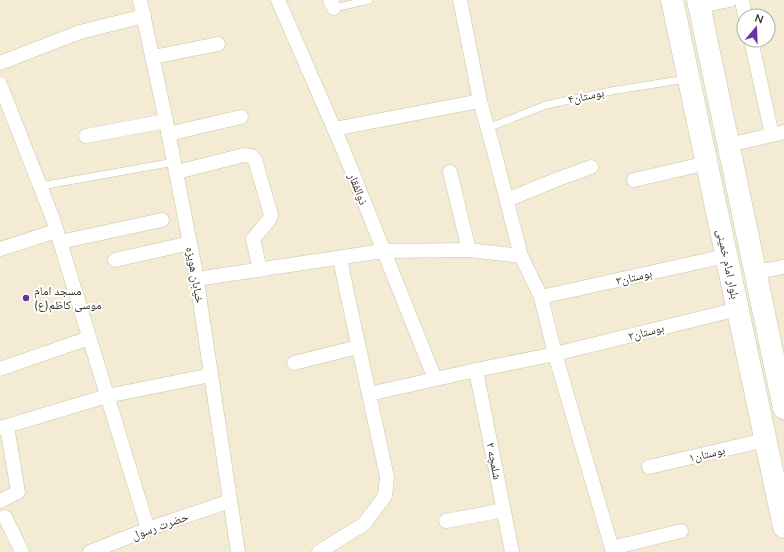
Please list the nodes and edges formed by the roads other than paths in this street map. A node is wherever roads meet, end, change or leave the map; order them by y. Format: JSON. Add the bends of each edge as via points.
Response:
{"nodes":[{"id":1,"x":140,"y":0,"type":"edge"},
{"id":2,"x":278,"y":0,"type":"edge"},
{"id":3,"x":369,"y":0,"type":"edge"},
{"id":4,"x":460,"y":0,"type":"edge"},
{"id":5,"x":672,"y":0,"type":"edge"},
{"id":6,"x":730,"y":0,"type":"edge"},
{"id":7,"x":699,"y":3,"type":"edge"},
{"id":8,"x":332,"y":4,"type":"edge"},
{"id":9,"x":144,"y":16,"type":"junction"},
{"id":10,"x":218,"y":44,"type":"dead end"},
{"id":11,"x":752,"y":48,"type":"edge"},
{"id":12,"x":153,"y":57,"type":"junction"},
{"id":13,"x":0,"y":63,"type":"edge"},
{"id":14,"x":689,"y":79,"type":"junction"},
{"id":15,"x":0,"y":84,"type":"edge"},
{"id":16,"x":480,"y":101,"type":"junction"},
{"id":17,"x":241,"y":117,"type":"dead end"},
{"id":18,"x":167,"y":128,"type":"junction"},
{"id":19,"x":488,"y":128,"type":"junction"},
{"id":20,"x":334,"y":130,"type":"junction"},
{"id":21,"x":778,"y":133,"type":"edge"},
{"id":22,"x":86,"y":136,"type":"dead end"},
{"id":23,"x":729,"y":145,"type":"junction"},
{"id":24,"x":707,"y":163,"type":"junction"},
{"id":25,"x":176,"y":167,"type":"junction"},
{"id":26,"x":590,"y":167,"type":"dead end"},
{"id":27,"x":450,"y":172,"type":"dead end"},
{"id":28,"x":634,"y":180,"type":"dead end"},
{"id":29,"x":41,"y":186,"type":"junction"},
{"id":30,"x":507,"y":200,"type":"junction"},
{"id":31,"x":162,"y":220,"type":"dead end"},
{"id":32,"x":58,"y":237,"type":"junction"},
{"id":33,"x":190,"y":244,"type":"junction"},
{"id":34,"x":0,"y":249,"type":"edge"},
{"id":35,"x":468,"y":250,"type":"junction"},
{"id":36,"x":383,"y":251,"type":"junction"},
{"id":37,"x":521,"y":256,"type":"junction"},
{"id":38,"x":726,"y":256,"type":"junction"},
{"id":39,"x":340,"y":258,"type":"junction"},
{"id":40,"x":115,"y":260,"type":"dead end"},
{"id":41,"x":784,"y":267,"type":"edge"},
{"id":42,"x":260,"y":270,"type":"junction"},
{"id":43,"x":755,"y":272,"type":"junction"},
{"id":44,"x":197,"y":279,"type":"junction"},
{"id":45,"x":541,"y":297,"type":"junction"},
{"id":46,"x":738,"y":309,"type":"junction"},
{"id":47,"x":89,"y":338,"type":"junction"},
{"id":48,"x":358,"y":347,"type":"junction"},
{"id":49,"x":555,"y":354,"type":"junction"},
{"id":50,"x":294,"y":363,"type":"dead end"},
{"id":51,"x":0,"y":369,"type":"edge"},
{"id":52,"x":476,"y":370,"type":"junction"},
{"id":53,"x":211,"y":375,"type":"junction"},
{"id":54,"x":435,"y":379,"type":"junction"},
{"id":55,"x":369,"y":394,"type":"junction"},
{"id":56,"x":107,"y":396,"type":"junction"},
{"id":57,"x":784,"y":408,"type":"edge"},
{"id":58,"x":4,"y":427,"type":"edge"},
{"id":59,"x":766,"y":440,"type":"junction"},
{"id":60,"x":649,"y":467,"type":"dead end"},
{"id":61,"x":0,"y":501,"type":"edge"},
{"id":62,"x":230,"y":501,"type":"junction"},
{"id":63,"x":504,"y":510,"type":"junction"},
{"id":64,"x":5,"y":517,"type":"dead end"},
{"id":65,"x":446,"y":521,"type":"dead end"},
{"id":66,"x":784,"y":527,"type":"edge"},
{"id":67,"x":148,"y":529,"type":"junction"},
{"id":68,"x":681,"y":531,"type":"dead end"},
{"id":69,"x":613,"y":550,"type":"edge"},
{"id":70,"x":95,"y":551,"type":"edge"},
{"id":71,"x":22,"y":552,"type":"edge"},
{"id":72,"x":238,"y":552,"type":"edge"},
{"id":73,"x":319,"y":552,"type":"edge"},
{"id":74,"x":512,"y":552,"type":"edge"}],
"edges":[{"from":1,"to":9,"type":"street","name":"خیابان هویزه"},
{"from":2,"to":20,"type":"street","name":"ذوالفقار"},
{"from":3,"to":8,"type":"lane"},
{"from":4,"to":16,"type":"street"},
{"from":5,"to":14,"type":"main road","name":"بلوار امام خمینی"},
{"from":6,"to":7,"type":"street"},
{"from":7,"to":23,"type":"main road","name":"بلوار امام خمینی"},
{"from":9,"to":12,"type":"street","name":"خیابان هویزه"},
{"from":9,"to":13,"type":"street","via":[[80,32]]},
{"from":10,"to":12,"type":"street"},
{"from":11,"to":21,"type":"street"},
{"from":12,"to":18,"type":"street","name":"خیابان هویزه"},
{"from":14,"to":19,"type":"lane","name":"بوستان۴","via":[[611,90],[546,104]]},
{"from":14,"to":24,"type":"main road","name":"بلوار امام خمینی"},
{"from":15,"to":29,"type":"street"},
{"from":16,"to":19,"type":"street"},
{"from":16,"to":20,"type":"street"},
{"from":17,"to":18,"type":"street"},
{"from":18,"to":22,"type":"street"},
{"from":18,"to":25,"type":"street","name":"خیابان هویزه"},
{"from":19,"to":30,"type":"street"},
{"from":20,"to":36,"type":"street","name":"ذوالفقار"},
{"from":21,"to":23,"type":"street"},
{"from":23,"to":43,"type":"main road","name":"بلوار امام خمینی"},
{"from":24,"to":28,"type":"street"},
{"from":24,"to":38,"type":"main road","name":"بلوار امام خمینی"},
{"from":25,"to":29,"type":"lane"},
{"from":25,"to":33,"type":"street","name":"خیابان هویزه"},
{"from":25,"to":42,"type":"street","via":[[244,156],[251,156],[255,160],[271,215],[253,239]]},
{"from":26,"to":30,"type":"street"},
{"from":27,"to":35,"type":"street"},
{"from":29,"to":32,"type":"street"},
{"from":30,"to":37,"type":"street"},
{"from":31,"to":32,"type":"street"},
{"from":32,"to":34,"type":"street"},
{"from":32,"to":47,"type":"street"},
{"from":33,"to":40,"type":"street"},
{"from":33,"to":44,"type":"street","name":"خیابان هویزه"},
{"from":35,"to":36,"type":"street"},
{"from":35,"to":37,"type":"street"},
{"from":36,"to":39,"type":"street"},
{"from":36,"to":54,"type":"street","name":"ذوالفقار"},
{"from":37,"to":45,"type":"street"},
{"from":38,"to":45,"type":"street","name":"بوستان۳"},
{"from":38,"to":46,"type":"main road","name":"بلوار امام خمینی"},
{"from":39,"to":42,"type":"street"},
{"from":39,"to":48,"type":"street"},
{"from":41,"to":43,"type":"street"},
{"from":42,"to":44,"type":"street"},
{"from":43,"to":57,"type":"main road","name":"بلوار امام خمینی"},
{"from":44,"to":53,"type":"street","name":"خیابان هویزه"},
{"from":45,"to":49,"type":"street"},
{"from":46,"to":49,"type":"street","name":"بوستان۲"},
{"from":46,"to":59,"type":"main road","name":"بلوار امام خمینی"},
{"from":47,"to":51,"type":"street"},
{"from":47,"to":56,"type":"street"},
{"from":48,"to":50,"type":"street"},
{"from":48,"to":55,"type":"street"},
{"from":49,"to":52,"type":"street","name":"بوستان۲"},
{"from":49,"to":69,"type":"street"},
{"from":52,"to":54,"type":"street","name":"بوستان۲"},
{"from":52,"to":63,"type":"street","name":"شلمچه ۲"},
{"from":53,"to":56,"type":"street"},
{"from":53,"to":62,"type":"street","name":"خیابان هویزه"},
{"from":54,"to":55,"type":"street","name":"بوستان۲"},
{"from":55,"to":73,"type":"street","via":[[387,477],[385,496],[364,524]]},
{"from":56,"to":58,"type":"street"},
{"from":56,"to":67,"type":"street"},
{"from":58,"to":61,"type":"street","via":[[18,492]]},
{"from":59,"to":60,"type":"street","name":"بوستان۱"},
{"from":59,"to":66,"type":"main road","name":"بلوار امام خمینی"},
{"from":62,"to":67,"type":"street","name":"حضرت رسول"},
{"from":62,"to":72,"type":"street","name":"خیابان هویزه"},
{"from":63,"to":65,"type":"street"},
{"from":63,"to":74,"type":"street","name":"شلمچه ۲"},
{"from":64,"to":71,"type":"street"},
{"from":67,"to":70,"type":"street","name":"حضرت رسول"},
{"from":68,"to":69,"type":"street"}]}
